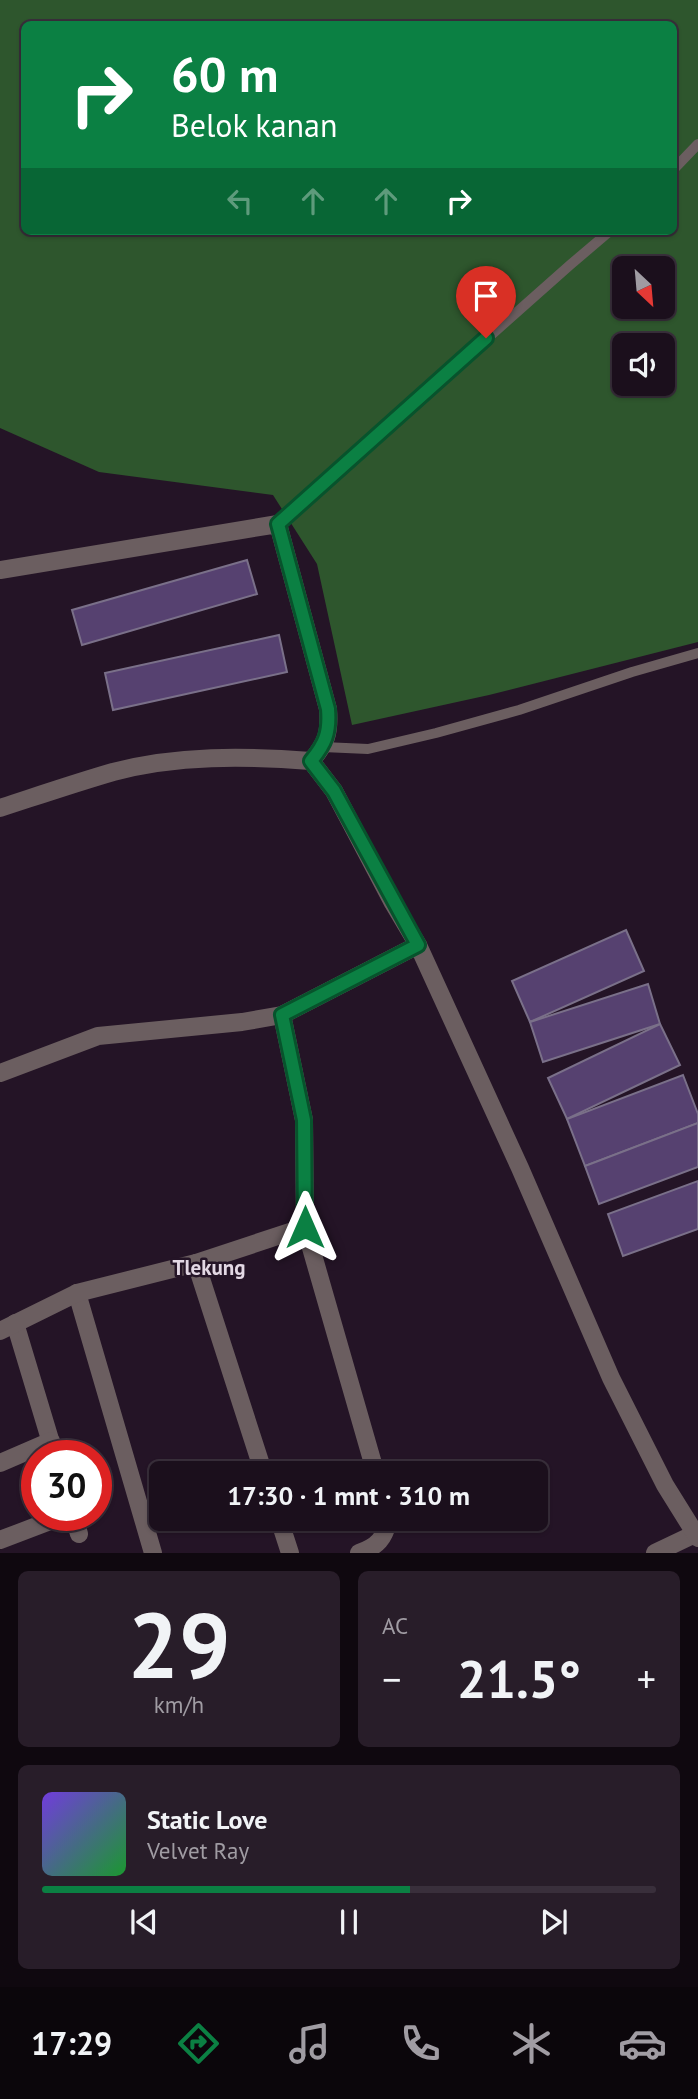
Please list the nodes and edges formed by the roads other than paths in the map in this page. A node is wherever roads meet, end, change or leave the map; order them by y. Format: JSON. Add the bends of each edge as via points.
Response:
{"nodes":[{"id":1,"x":698,"y":144,"type":"edge"},
{"id":2,"x":677,"y":166,"type":"edge"},
{"id":3,"x":605,"y":235,"type":"edge"},
{"id":4,"x":278,"y":524,"type":"junction"},
{"id":5,"x":0,"y":570,"type":"edge"},
{"id":6,"x":698,"y":653,"type":"edge"},
{"id":7,"x":323,"y":747,"type":"junction"},
{"id":8,"x":311,"y":761,"type":"junction"},
{"id":9,"x":0,"y":808,"type":"edge"},
{"id":10,"x":418,"y":945,"type":"junction"},
{"id":11,"x":282,"y":1015,"type":"junction"},
{"id":12,"x":0,"y":1073,"type":"edge"},
{"id":13,"x":305,"y":1227,"type":"junction"},
{"id":14,"x":196,"y":1263,"type":"junction"},
{"id":15,"x":77,"y":1293,"type":"junction"},
{"id":16,"x":8,"y":1327,"type":"edge"},
{"id":17,"x":50,"y":1440,"type":"edge"},
{"id":18,"x":21,"y":1457,"type":"edge"},
{"id":19,"x":260,"y":1461,"type":"edge"},
{"id":20,"x":372,"y":1461,"type":"edge"},
{"id":21,"x":0,"y":1463,"type":"edge"},
{"id":22,"x":24,"y":1531,"type":"edge"},
{"id":23,"x":78,"y":1531,"type":"edge"},
{"id":24,"x":283,"y":1531,"type":"edge"},
{"id":25,"x":386,"y":1531,"type":"edge"},
{"id":26,"x":79,"y":1534,"type":"dead end"},
{"id":27,"x":697,"y":1536,"type":"edge"},
{"id":28,"x":0,"y":1540,"type":"edge"},
{"id":29,"x":153,"y":1553,"type":"edge"},
{"id":30,"x":290,"y":1553,"type":"edge"},
{"id":31,"x":359,"y":1553,"type":"edge"},
{"id":32,"x":655,"y":1553,"type":"edge"}],
"edges":[{"from":1,"to":2,"type":"lane"},
{"from":3,"to":4,"type":"lane"},
{"from":4,"to":5,"type":"street"},
{"from":4,"to":7,"type":"street","via":[[328,709]]},
{"from":6,"to":7,"type":"lane","via":[[436,733],[368,749]]},
{"from":7,"to":8,"type":"street"},
{"from":8,"to":9,"type":"street","via":[[258,757],[165,763],[114,772]]},
{"from":8,"to":10,"type":"street","via":[[334,791]]},
{"from":10,"to":11,"type":"street"},
{"from":10,"to":27,"type":"street","via":[[611,1378],[665,1485]]},
{"from":11,"to":12,"type":"street","via":[[98,1036]]},
{"from":11,"to":13,"type":"street","via":[[304,1120]]},
{"from":13,"to":14,"type":"street"},
{"from":13,"to":20,"type":"street"},
{"from":14,"to":15,"type":"street"},
{"from":14,"to":19,"type":"street"},
{"from":15,"to":16,"type":"street"},
{"from":15,"to":29,"type":"street"},
{"from":16,"to":17,"type":"street"},
{"from":18,"to":21,"type":"street"},
{"from":22,"to":28,"type":"street"},
{"from":23,"to":26,"type":"street"},
{"from":24,"to":30,"type":"street"},
{"from":25,"to":31,"type":"street","via":[[378,1544]]},
{"from":27,"to":32,"type":"street"}]}
